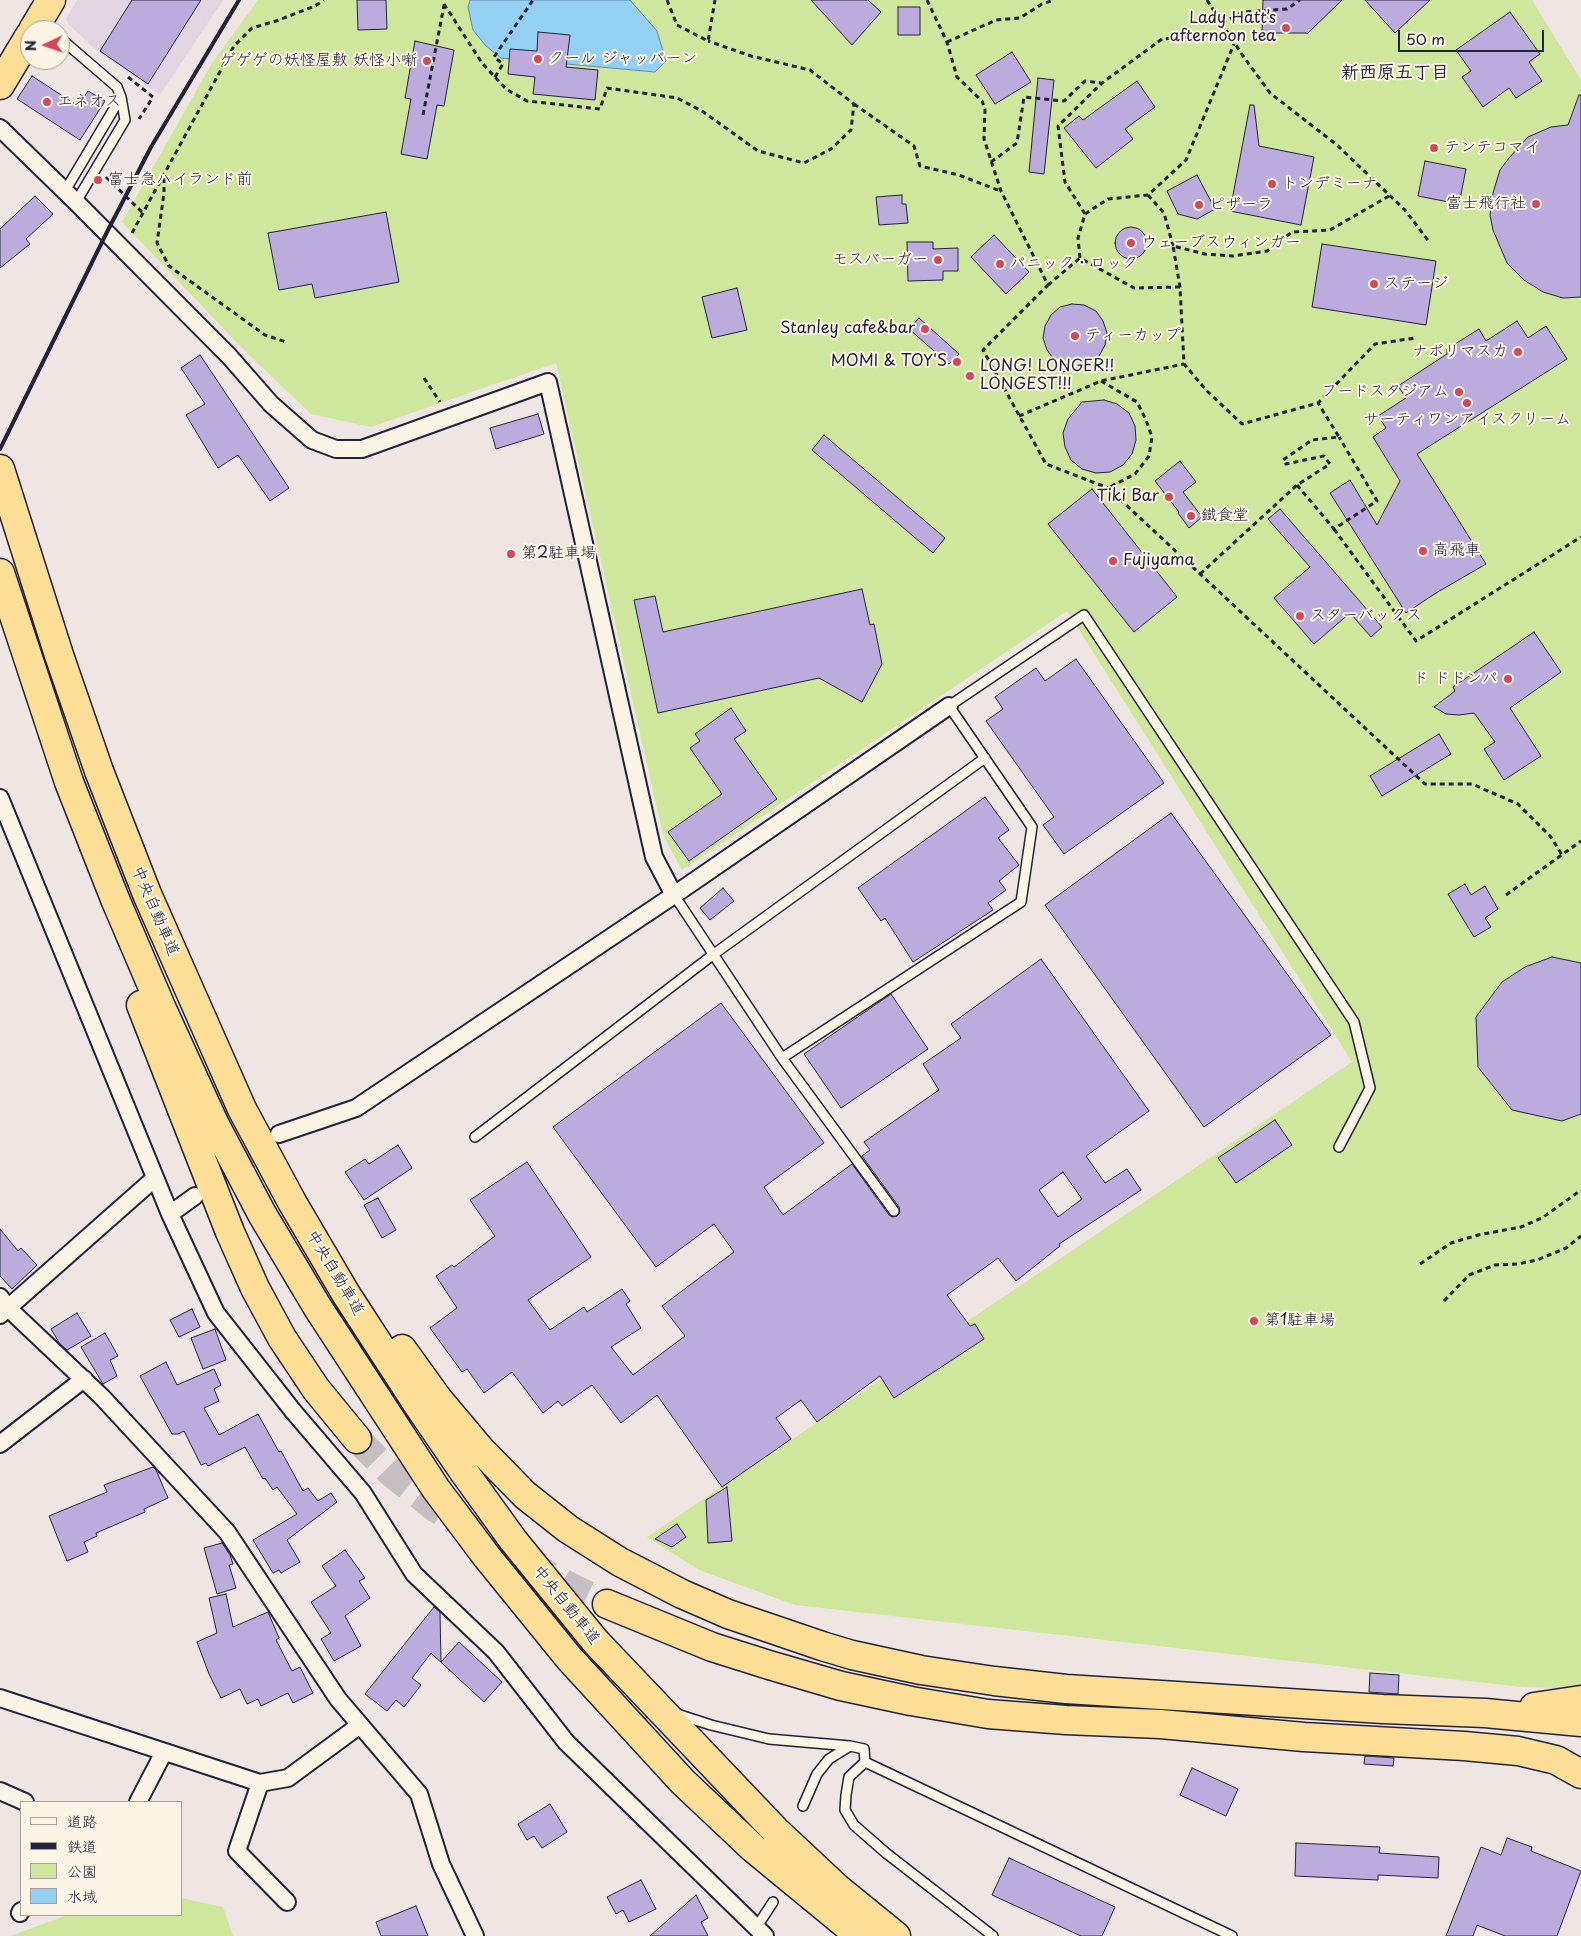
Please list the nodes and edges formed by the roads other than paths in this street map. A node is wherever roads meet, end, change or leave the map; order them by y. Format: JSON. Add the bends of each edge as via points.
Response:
{"nodes":[{"id":1,"x":70,"y":46,"type":"edge"},
{"id":2,"x":20,"y":54,"type":"edge"},
{"id":3,"x":0,"y":84,"type":"edge"},
{"id":4,"x":121,"y":97,"type":"junction"},
{"id":5,"x":0,"y":128,"type":"edge"},
{"id":6,"x":71,"y":196,"type":"junction"},
{"id":7,"x":0,"y":469,"type":"edge"},
{"id":8,"x":0,"y":573,"type":"edge"},
{"id":9,"x":30,"y":666,"type":"junction"},
{"id":10,"x":949,"y":706,"type":"junction"},
{"id":11,"x":985,"y":758,"type":"junction"},
{"id":12,"x":0,"y":798,"type":"edge"},
{"id":13,"x":674,"y":894,"type":"junction"},
{"id":14,"x":714,"y":954,"type":"junction"},
{"id":15,"x":782,"y":1058,"type":"junction"},
{"id":16,"x":242,"y":1109,"type":"junction"},
{"id":17,"x":279,"y":1134,"type":"tunnel mouth"},
{"id":18,"x":475,"y":1137,"type":"dead end"},
{"id":19,"x":1340,"y":1147,"type":"dead end"},
{"id":20,"x":155,"y":1178,"type":"junction"},
{"id":21,"x":195,"y":1196,"type":"tunnel mouth"},
{"id":22,"x":894,"y":1211,"type":"dead end"},
{"id":23,"x":170,"y":1214,"type":"junction"},
{"id":24,"x":3,"y":1307,"type":"edge"},
{"id":25,"x":84,"y":1379,"type":"junction"},
{"id":26,"x":357,"y":1439,"type":"tunnel mouth"},
{"id":27,"x":0,"y":1444,"type":"edge"},
{"id":28,"x":607,"y":1604,"type":"tunnel mouth"},
{"id":29,"x":0,"y":1698,"type":"edge"},
{"id":30,"x":1581,"y":1700,"type":"edge"},
{"id":31,"x":658,"y":1708,"type":"junction"},
{"id":32,"x":1485,"y":1713,"type":"junction"},
{"id":33,"x":1581,"y":1722,"type":"edge"},
{"id":34,"x":360,"y":1725,"type":"junction"},
{"id":35,"x":1581,"y":1737,"type":"edge"},
{"id":36,"x":850,"y":1746,"type":"junction"},
{"id":37,"x":1464,"y":1746,"type":"junction"},
{"id":38,"x":164,"y":1752,"type":"junction"},
{"id":39,"x":865,"y":1762,"type":"junction"},
{"id":40,"x":1581,"y":1774,"type":"edge"},
{"id":41,"x":260,"y":1783,"type":"junction"},
{"id":42,"x":0,"y":1791,"type":"edge"},
{"id":43,"x":23,"y":1801,"type":"edge"},
{"id":44,"x":139,"y":1801,"type":"edge"},
{"id":45,"x":803,"y":1806,"type":"dead end"},
{"id":46,"x":287,"y":1902,"type":"dead end"},
{"id":47,"x":773,"y":1902,"type":"dead end"},
{"id":48,"x":760,"y":1932,"type":"edge"},
{"id":49,"x":475,"y":1936,"type":"edge"},
{"id":50,"x":860,"y":1936,"type":"edge"},
{"id":51,"x":896,"y":1936,"type":"edge"},
{"id":52,"x":993,"y":1936,"type":"edge"},
{"id":53,"x":1232,"y":1936,"type":"edge"}],
"edges":[{"from":1,"to":4,"type":"lane","via":[[117,87]]},
{"from":2,"to":3,"type":"highway"},
{"from":4,"to":6,"type":"lane"},
{"from":4,"to":6,"type":"lane","via":[[125,120]]},
{"from":5,"to":6,"type":"street"},
{"from":6,"to":13,"type":"street","via":[[229,356],[271,404],[312,440],[336,449],[362,449],[548,382],[654,857]]},
{"from":7,"to":16,"type":"highway","name":"中央自動車道","via":[[102,780],[147,894]]},
{"from":8,"to":9,"type":"highway","name":"中央自動車道"},
{"from":9,"to":26,"type":"highway","via":[[51,757],[81,852],[230,1232],[282,1338],[316,1389]]},
{"from":9,"to":50,"type":"highway","name":"中央自動車道","via":[[69,782],[111,890],[214,1123],[262,1214],[387,1416],[487,1558],[569,1658],[682,1782],[753,1848]]},
{"from":10,"to":11,"type":"lane"},
{"from":10,"to":13,"type":"street"},
{"from":10,"to":19,"type":"lane","via":[[1084,615],[1354,1022],[1370,1088]]},
{"from":11,"to":14,"type":"lane"},
{"from":11,"to":15,"type":"lane","via":[[1032,827],[1021,902]]},
{"from":12,"to":20,"type":"street"},
{"from":13,"to":14,"type":"lane"},
{"from":13,"to":17,"type":"street","via":[[356,1108]]},
{"from":14,"to":15,"type":"lane"},
{"from":14,"to":18,"type":"lane"},
{"from":15,"to":22,"type":"lane"},
{"from":16,"to":31,"type":"highway","name":"中央自動車道","via":[[346,1294],[464,1472],[513,1540],[590,1635]]},
{"from":16,"to":32,"type":"highway","via":[[381,1320],[438,1399],[480,1449],[525,1495],[568,1529],[620,1562],[682,1594],[728,1614],[822,1646],[930,1671],[1066,1689]]},
{"from":20,"to":23,"type":"street"},
{"from":20,"to":24,"type":"street"},
{"from":21,"to":23,"type":"street"},
{"from":23,"to":48,"type":"street","via":[[216,1313],[363,1494],[414,1574],[496,1652],[566,1742]]},
{"from":24,"to":25,"type":"street"},
{"from":25,"to":27,"type":"street"},
{"from":25,"to":34,"type":"street","via":[[227,1532],[338,1699]]},
{"from":28,"to":37,"type":"highway","via":[[768,1666],[841,1686],[988,1714]]},
{"from":29,"to":38,"type":"street"},
{"from":30,"to":32,"type":"highway"},
{"from":31,"to":36,"type":"lane","via":[[768,1739]]},
{"from":31,"to":51,"type":"highway","name":"中央自動車道","via":[[775,1830]]},
{"from":32,"to":33,"type":"highway"},
{"from":34,"to":41,"type":"street","via":[[288,1778]]},
{"from":34,"to":49,"type":"street","via":[[419,1794],[440,1864]]},
{"from":35,"to":37,"type":"highway","via":[[1532,1738]]},
{"from":36,"to":39,"type":"lane","via":[[864,1749]]},
{"from":36,"to":45,"type":"lane","via":[[829,1759],[817,1774]]},
{"from":37,"to":40,"type":"highway","via":[[1518,1751],[1556,1760]]},
{"from":38,"to":41,"type":"street"},
{"from":38,"to":44,"type":"street"},
{"from":39,"to":52,"type":"lane","via":[[849,1777],[846,1810],[854,1826]]},
{"from":39,"to":53,"type":"lane"},
{"from":41,"to":46,"type":"street","via":[[237,1851]]},
{"from":42,"to":43,"type":"street"},
{"from":47,"to":48,"type":"lane"}]}
